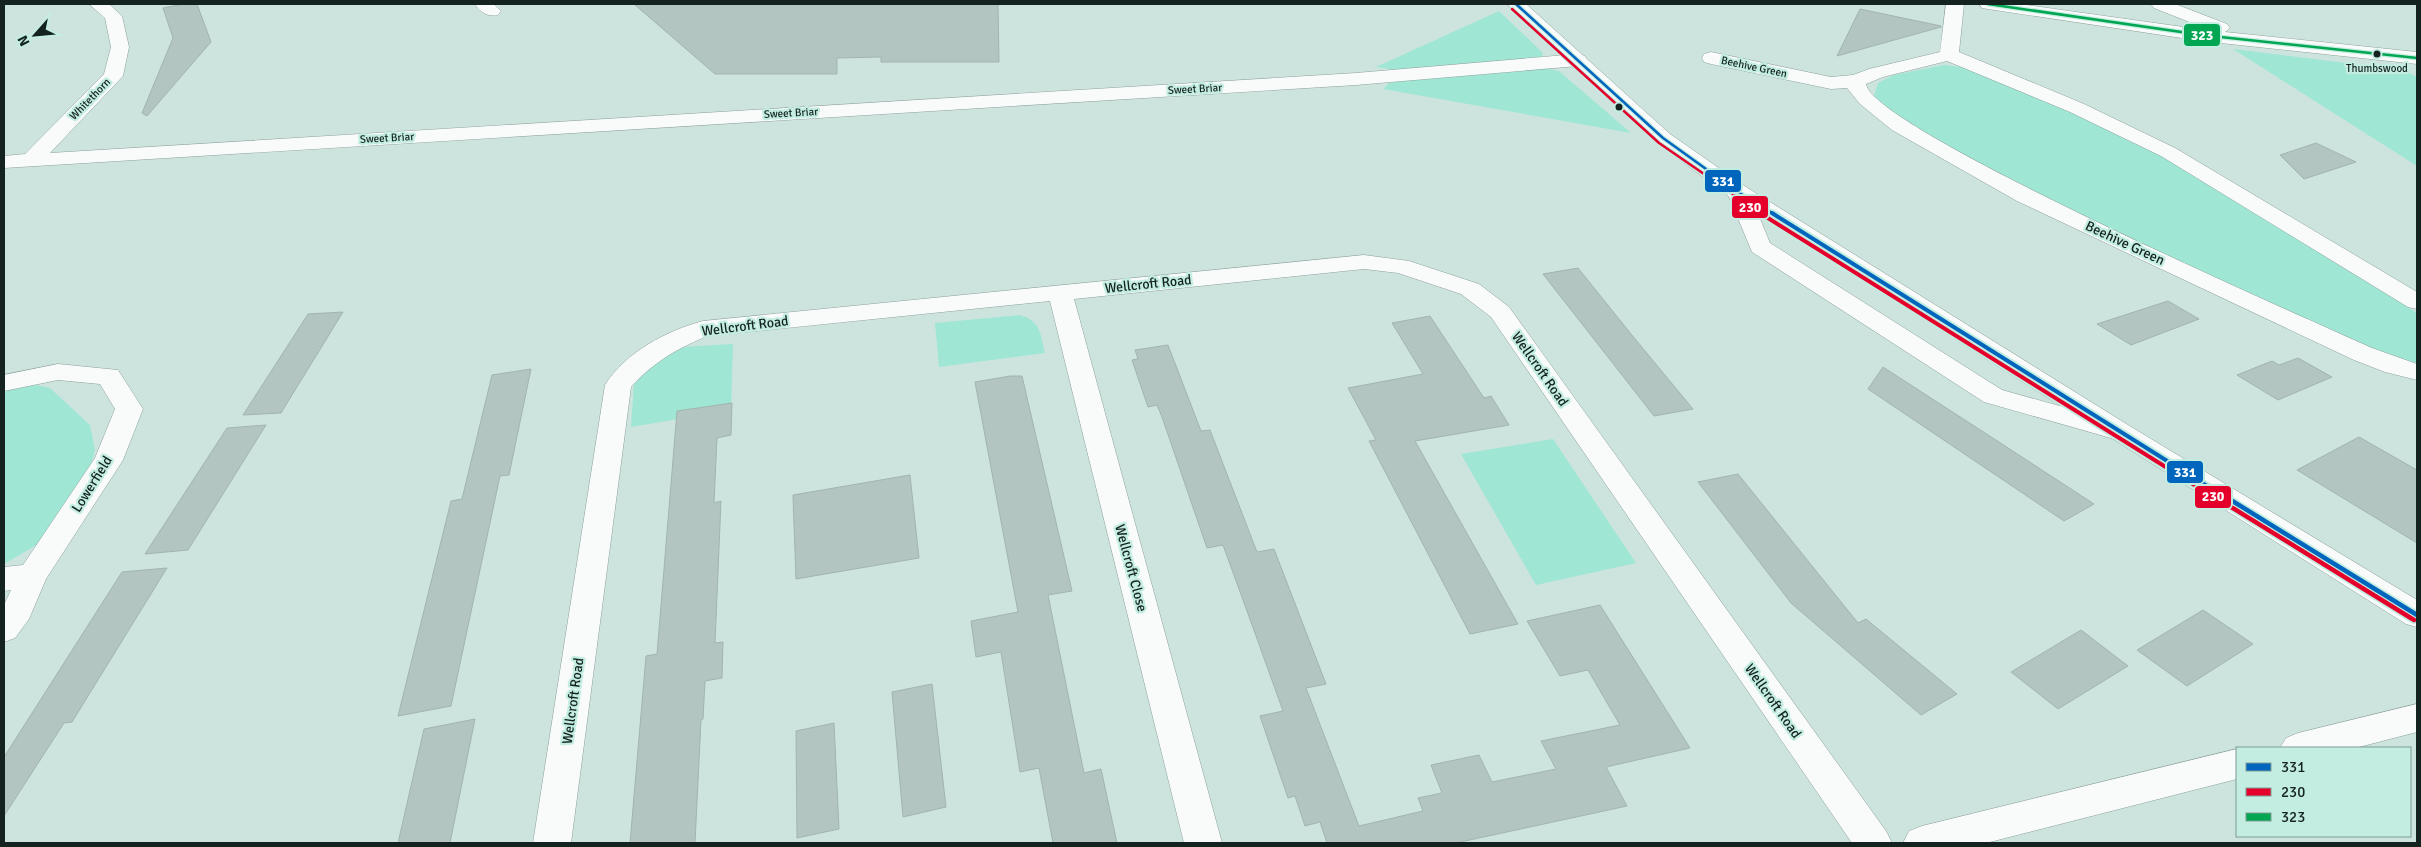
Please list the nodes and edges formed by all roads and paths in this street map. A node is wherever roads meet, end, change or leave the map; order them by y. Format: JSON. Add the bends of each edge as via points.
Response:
{"nodes":[{"id":1,"x":98,"y":4,"type":"edge"},
{"id":2,"x":1516,"y":4,"type":"edge"},
{"id":3,"x":1956,"y":4,"type":"edge"},
{"id":4,"x":1988,"y":4,"type":"edge"},
{"id":5,"x":2160,"y":4,"type":"edge"},
{"id":6,"x":2259,"y":44,"type":"junction"},
{"id":7,"x":1949,"y":55,"type":"junction"},
{"id":8,"x":1711,"y":58,"type":"dead end"},
{"id":9,"x":2417,"y":58,"type":"edge"},
{"id":10,"x":1578,"y":60,"type":"junction"},
{"id":11,"x":1856,"y":81,"type":"junction"},
{"id":12,"x":32,"y":159,"type":"junction"},
{"id":13,"x":4,"y":162,"type":"edge"},
{"id":14,"x":1738,"y":192,"type":"junction"},
{"id":15,"x":1060,"y":293,"type":"junction"},
{"id":16,"x":2417,"y":302,"type":"edge"},
{"id":17,"x":2417,"y":372,"type":"edge"},
{"id":18,"x":4,"y":383,"type":"edge"},
{"id":19,"x":2118,"y":431,"type":"junction"},
{"id":20,"x":18,"y":577,"type":"edge"},
{"id":21,"x":2417,"y":615,"type":"edge"},
{"id":22,"x":4,"y":629,"type":"edge"},
{"id":23,"x":2417,"y":718,"type":"edge"},
{"id":24,"x":2302,"y":747,"type":"edge"},
{"id":25,"x":2236,"y":764,"type":"edge"},
{"id":26,"x":552,"y":843,"type":"edge"},
{"id":27,"x":1202,"y":843,"type":"edge"},
{"id":28,"x":1873,"y":843,"type":"edge"},
{"id":29,"x":1922,"y":843,"type":"edge"}],
"edges":[{"from":1,"to":12,"type":"street","name":"Whitethorn","via":[[113,16],[120,47],[113,76]]},
{"from":2,"to":10,"type":"street"},
{"from":3,"to":7,"type":"street"},
{"from":4,"to":6,"type":"street"},
{"from":5,"to":6,"type":"street"},
{"from":6,"to":9,"type":"street"},
{"from":7,"to":11,"type":"street","name":"Beehive Green"},
{"from":7,"to":16,"type":"street","via":[[2077,108],[2168,152]]},
{"from":8,"to":11,"type":"street","name":"Beehive Green","via":[[1831,83]]},
{"from":10,"to":12,"type":"street","name":"Sweet Briar","via":[[1356,79]]},
{"from":10,"to":14,"type":"street","via":[[1663,138]]},
{"from":11,"to":17,"type":"street","name":"Beehive Green","via":[[1857,89],[1867,100],[1899,126],[2025,196],[2363,354]]},
{"from":12,"to":13,"type":"street","name":"Sweet Briar"},
{"from":14,"to":19,"type":"street"},
{"from":14,"to":19,"type":"street","via":[[1760,247],[1993,396]]},
{"from":15,"to":26,"type":"street","name":"Wellcroft Road","via":[[703,329],[677,339],[635,364],[618,384]]},
{"from":15,"to":27,"type":"street","name":"Wellcroft Close"},
{"from":15,"to":28,"type":"street","name":"Wellcroft Road","via":[[1364,262],[1401,266],[1470,289],[1500,312]]},
{"from":18,"to":20,"type":"street","name":"Lowerfield","via":[[58,372],[109,376],[129,409],[109,460]]},
{"from":19,"to":21,"type":"street"},
{"from":20,"to":22,"type":"street","name":"Lowerfield","via":[[18,610]]},
{"from":23,"to":24,"type":"street"},
{"from":25,"to":29,"type":"street"}]}
